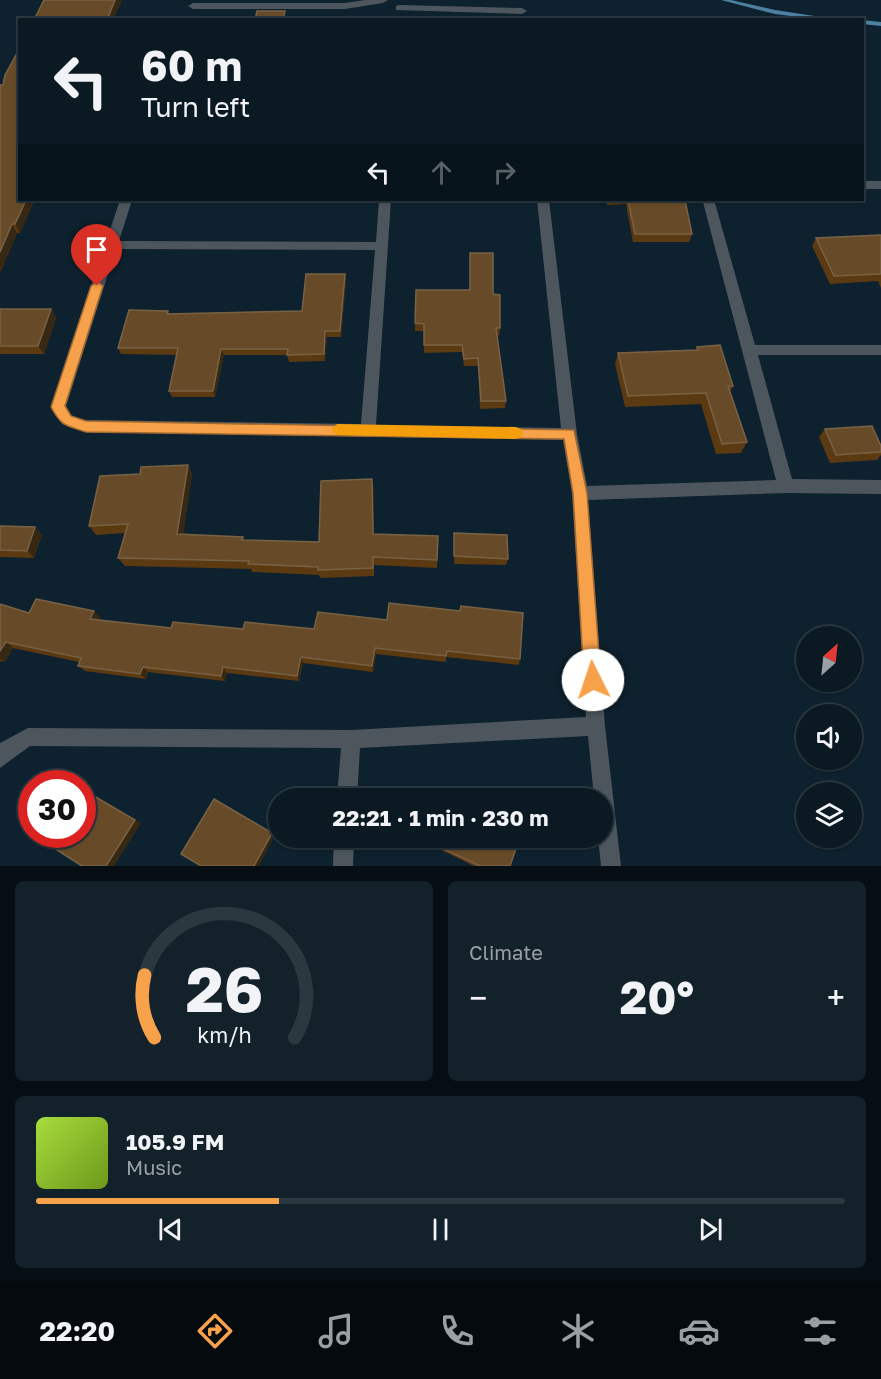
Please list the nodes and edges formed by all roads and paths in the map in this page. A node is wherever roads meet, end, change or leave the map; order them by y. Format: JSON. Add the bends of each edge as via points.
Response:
{"nodes":[{"id":1,"x":383,"y":0,"type":"edge"},
{"id":2,"x":521,"y":0,"type":"edge"},
{"id":3,"x":194,"y":3,"type":"edge"},
{"id":4,"x":397,"y":4,"type":"edge"},
{"id":5,"x":523,"y":15,"type":"edge"},
{"id":6,"x":190,"y":18,"type":"edge"},
{"id":7,"x":864,"y":185,"type":"edge"},
{"id":8,"x":881,"y":185,"type":"edge"},
{"id":9,"x":126,"y":201,"type":"edge"},
{"id":10,"x":385,"y":201,"type":"edge"},
{"id":11,"x":543,"y":201,"type":"edge"},
{"id":12,"x":710,"y":201,"type":"edge"},
{"id":13,"x":110,"y":245,"type":"junction"},
{"id":14,"x":382,"y":246,"type":"junction"},
{"id":15,"x":750,"y":350,"type":"junction"},
{"id":16,"x":881,"y":350,"type":"edge"},
{"id":17,"x":368,"y":430,"type":"junction"},
{"id":18,"x":569,"y":434,"type":"junction"},
{"id":19,"x":786,"y":486,"type":"junction"},
{"id":20,"x":881,"y":487,"type":"edge"},
{"id":21,"x":580,"y":493,"type":"junction"},
{"id":22,"x":596,"y":726,"type":"junction"},
{"id":23,"x":351,"y":739,"type":"junction"},
{"id":24,"x":0,"y":758,"type":"edge"},
{"id":25,"x":348,"y":788,"type":"edge"},
{"id":26,"x":344,"y":848,"type":"edge"},
{"id":27,"x":343,"y":866,"type":"edge"},
{"id":28,"x":611,"y":866,"type":"edge"}],
"edges":[{"from":1,"to":3,"type":"street","via":[[345,6]]},
{"from":2,"to":5,"type":"street"},
{"from":3,"to":6,"type":"street"},
{"from":4,"to":5,"type":"street"},
{"from":7,"to":8,"type":"street"},
{"from":9,"to":13,"type":"street"},
{"from":10,"to":14,"type":"street"},
{"from":11,"to":18,"type":"street"},
{"from":12,"to":15,"type":"street"},
{"from":13,"to":14,"type":"street"},
{"from":13,"to":17,"type":"street","via":[[58,407],[67,420],[86,426]]},
{"from":14,"to":17,"type":"street"},
{"from":15,"to":16,"type":"street"},
{"from":15,"to":19,"type":"street"},
{"from":17,"to":18,"type":"street"},
{"from":18,"to":21,"type":"street"},
{"from":19,"to":20,"type":"street"},
{"from":19,"to":21,"type":"street"},
{"from":21,"to":22,"type":"street"},
{"from":22,"to":23,"type":"street"},
{"from":22,"to":28,"type":"street"},
{"from":23,"to":24,"type":"street","via":[[28,737]]},
{"from":23,"to":25,"type":"street"},
{"from":26,"to":27,"type":"street"}]}
